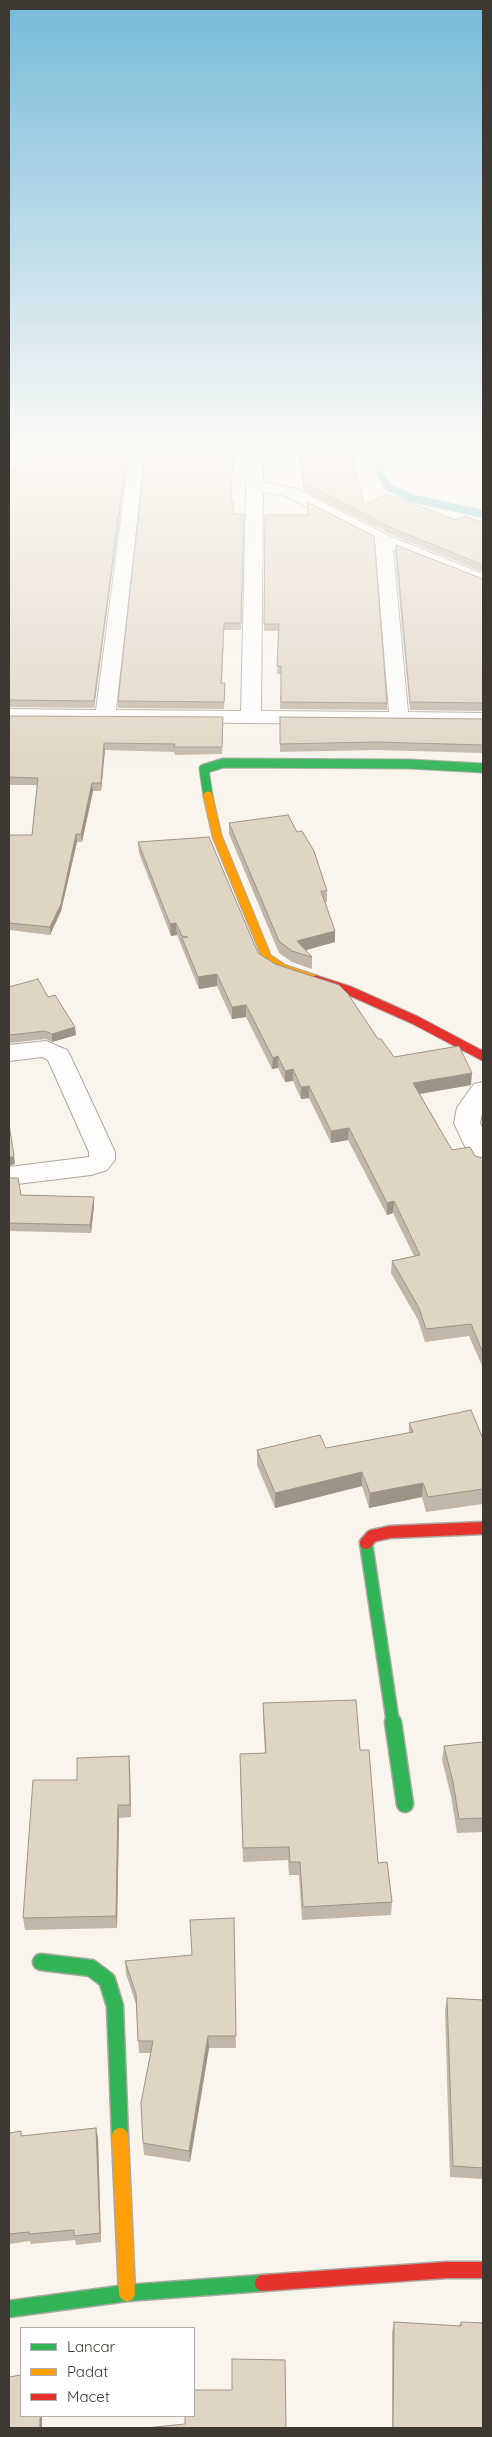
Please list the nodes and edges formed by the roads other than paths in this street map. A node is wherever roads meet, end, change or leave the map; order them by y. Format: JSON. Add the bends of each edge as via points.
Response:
{"nodes":[{"id":1,"x":124,"y":558,"type":"edge"},
{"id":2,"x":252,"y":558,"type":"edge"},
{"id":3,"x":385,"y":558,"type":"edge"},
{"id":4,"x":427,"y":558,"type":"edge"},
{"id":5,"x":483,"y":580,"type":"edge"},
{"id":6,"x":9,"y":715,"type":"edge"},
{"id":7,"x":104,"y":716,"type":"junction"},
{"id":8,"x":251,"y":717,"type":"junction"},
{"id":9,"x":399,"y":718,"type":"junction"},
{"id":10,"x":483,"y":719,"type":"edge"},
{"id":11,"x":483,"y":768,"type":"edge"},
{"id":12,"x":9,"y":1053,"type":"edge"},
{"id":13,"x":483,"y":1056,"type":"edge"},
{"id":14,"x":483,"y":1090,"type":"edge"},
{"id":15,"x":483,"y":1160,"type":"edge"},
{"id":16,"x":9,"y":1176,"type":"edge"},
{"id":17,"x":483,"y":1528,"type":"edge"},
{"id":18,"x":405,"y":1804,"type":"dead end"},
{"id":19,"x":42,"y":1962,"type":"dead end"},
{"id":20,"x":483,"y":2270,"type":"edge"},
{"id":21,"x":127,"y":2293,"type":"junction"},
{"id":22,"x":9,"y":2309,"type":"edge"}],
"edges":[{"from":1,"to":7,"type":"street"},
{"from":2,"to":8,"type":"street"},
{"from":3,"to":9,"type":"street"},
{"from":4,"to":5,"type":"street"},
{"from":6,"to":7,"type":"street"},
{"from":7,"to":8,"type":"street"},
{"from":8,"to":9,"type":"street"},
{"from":9,"to":10,"type":"street"},
{"from":11,"to":13,"type":"street","via":[[410,764],[223,763],[204,769],[204,777],[217,836],[267,958],[283,969],[350,991],[415,1020]]},
{"from":12,"to":16,"type":"street","via":[[46,1049],[58,1055],[102,1152],[102,1160],[91,1166]]},
{"from":14,"to":15,"type":"street","via":[[470,1108],[467,1122]]},
{"from":17,"to":18,"type":"street","via":[[378,1534],[366,1544]]},
{"from":19,"to":21,"type":"street","via":[[91,1968],[107,1980],[115,2006]]},
{"from":20,"to":21,"type":"street"},
{"from":21,"to":22,"type":"street"}]}
